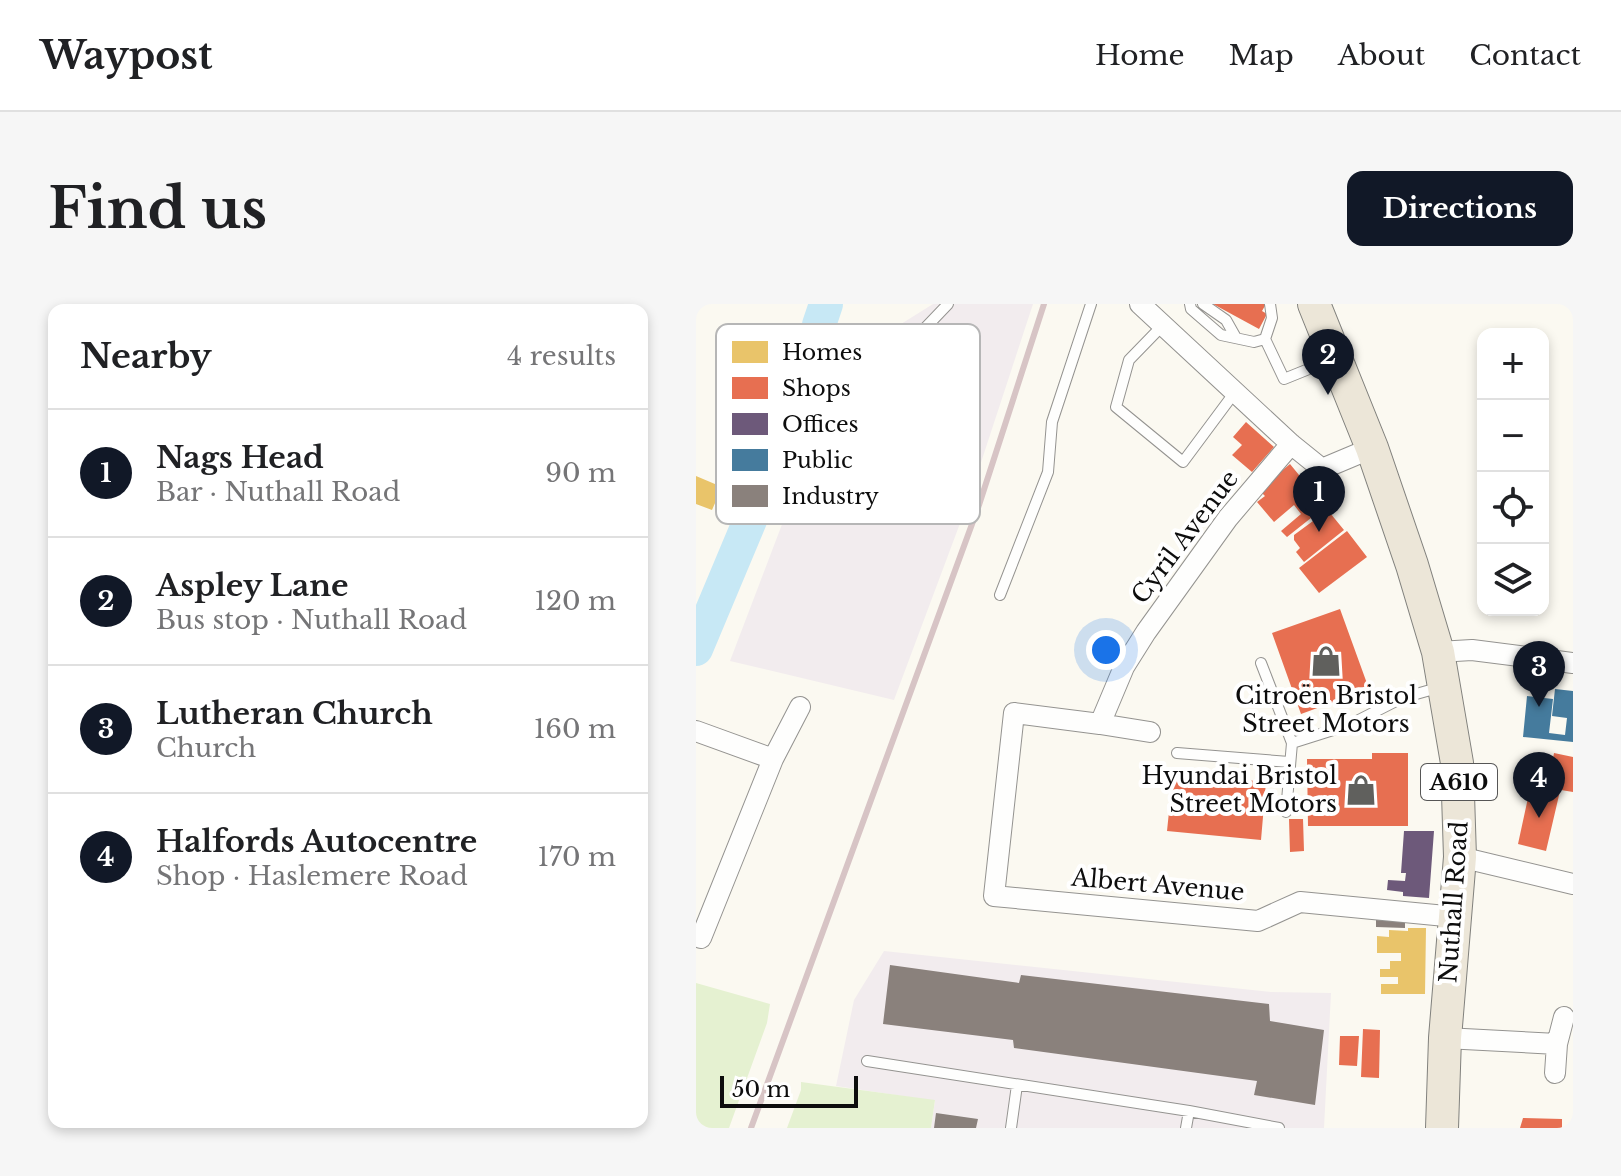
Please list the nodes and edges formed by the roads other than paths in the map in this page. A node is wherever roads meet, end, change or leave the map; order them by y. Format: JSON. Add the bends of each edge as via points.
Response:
{"nodes":[{"id":1,"x":948,"y":304,"type":"edge"},
{"id":2,"x":1091,"y":304,"type":"edge"},
{"id":3,"x":1140,"y":304,"type":"edge"},
{"id":4,"x":1190,"y":304,"type":"edge"},
{"id":5,"x":1203,"y":304,"type":"edge"},
{"id":6,"x":1270,"y":304,"type":"edge"},
{"id":7,"x":1314,"y":304,"type":"edge"},
{"id":8,"x":929,"y":324,"type":"edge"},
{"id":9,"x":1163,"y":325,"type":"junction"},
{"id":10,"x":1235,"y":336,"type":"junction"},
{"id":11,"x":1265,"y":339,"type":"junction"},
{"id":12,"x":1336,"y":359,"type":"junction"},
{"id":13,"x":1235,"y":392,"type":"junction"},
{"id":14,"x":1291,"y":444,"type":"junction"},
{"id":15,"x":1372,"y":448,"type":"junction"},
{"id":16,"x":1000,"y":595,"type":"dead end"},
{"id":17,"x":1438,"y":652,"type":"junction"},
{"id":18,"x":1261,"y":663,"type":"dead end"},
{"id":19,"x":1573,"y":663,"type":"edge"},
{"id":20,"x":1443,"y":687,"type":"junction"},
{"id":21,"x":800,"y":707,"type":"dead end"},
{"id":22,"x":1100,"y":724,"type":"junction"},
{"id":23,"x":696,"y":731,"type":"edge"},
{"id":24,"x":1150,"y":732,"type":"dead end"},
{"id":25,"x":1292,"y":743,"type":"junction"},
{"id":26,"x":1177,"y":753,"type":"dead end"},
{"id":27,"x":773,"y":759,"type":"junction"},
{"id":28,"x":1289,"y":762,"type":"junction"},
{"id":29,"x":1286,"y":812,"type":"dead end"},
{"id":30,"x":1460,"y":857,"type":"junction"},
{"id":31,"x":1573,"y":884,"type":"edge"},
{"id":32,"x":1456,"y":917,"type":"junction"},
{"id":33,"x":701,"y":926,"type":"edge"},
{"id":34,"x":1564,"y":1017,"type":"dead end"},
{"id":35,"x":1445,"y":1038,"type":"junction"},
{"id":36,"x":1557,"y":1044,"type":"junction"},
{"id":37,"x":867,"y":1061,"type":"dead end"},
{"id":38,"x":1555,"y":1073,"type":"dead end"},
{"id":39,"x":1017,"y":1085,"type":"junction"},
{"id":40,"x":1189,"y":1111,"type":"junction"},
{"id":41,"x":1011,"y":1128,"type":"edge"},
{"id":42,"x":1186,"y":1128,"type":"edge"},
{"id":43,"x":1279,"y":1128,"type":"edge"},
{"id":44,"x":1442,"y":1128,"type":"edge"}],
"edges":[{"from":1,"to":8,"type":"lane"},
{"from":2,"to":16,"type":"lane","via":[[1052,422],[1048,472]]},
{"from":3,"to":9,"type":"street"},
{"from":4,"to":10,"type":"lane","via":[[1221,335]]},
{"from":5,"to":10,"type":"lane","via":[[1226,320]]},
{"from":6,"to":11,"type":"lane"},
{"from":7,"to":12,"type":"main road","name":"Nuthall Road","number":"A610"},
{"from":9,"to":13,"type":"street"},
{"from":9,"to":13,"type":"lane","via":[[1129,360],[1116,407],[1183,462]]},
{"from":10,"to":11,"type":"lane","via":[[1254,342]]},
{"from":11,"to":12,"type":"lane","via":[[1284,379]]},
{"from":12,"to":15,"type":"main road","name":"Nuthall Road","number":"A610"},
{"from":13,"to":14,"type":"street"},
{"from":14,"to":15,"type":"street","via":[[1322,469]]},
{"from":14,"to":22,"type":"street","name":"Cyril Avenue","via":[[1228,518],[1146,632],[1124,667]]},
{"from":15,"to":17,"type":"main road","name":"Nuthall Road","number":"A610"},
{"from":17,"to":19,"type":"street","via":[[1472,650]]},
{"from":17,"to":20,"type":"main road","name":"Nuthall Road","number":"A610"},
{"from":18,"to":25,"type":"lane"},
{"from":20,"to":25,"type":"lane"},
{"from":20,"to":30,"type":"main road","name":"Nuthall Road","number":"A610","via":[[1457,763]]},
{"from":21,"to":27,"type":"street"},
{"from":22,"to":24,"type":"street"},
{"from":22,"to":32,"type":"street","name":"Albert Avenue","via":[[1014,713],[994,896],[1258,921],[1300,902]]},
{"from":23,"to":27,"type":"street"},
{"from":25,"to":28,"type":"lane"},
{"from":26,"to":28,"type":"lane"},
{"from":27,"to":33,"type":"street"},
{"from":28,"to":29,"type":"lane"},
{"from":30,"to":31,"type":"street"},
{"from":30,"to":32,"type":"main road","name":"Nuthall Road","number":"A610"},
{"from":32,"to":35,"type":"main road","name":"Nuthall Road","number":"A610"},
{"from":34,"to":36,"type":"street"},
{"from":35,"to":36,"type":"street"},
{"from":35,"to":44,"type":"main road","name":"Nuthall Road","number":"A610"},
{"from":36,"to":38,"type":"street"},
{"from":37,"to":39,"type":"lane"},
{"from":39,"to":40,"type":"lane"},
{"from":39,"to":41,"type":"lane"},
{"from":40,"to":42,"type":"lane"},
{"from":40,"to":43,"type":"lane"}]}
